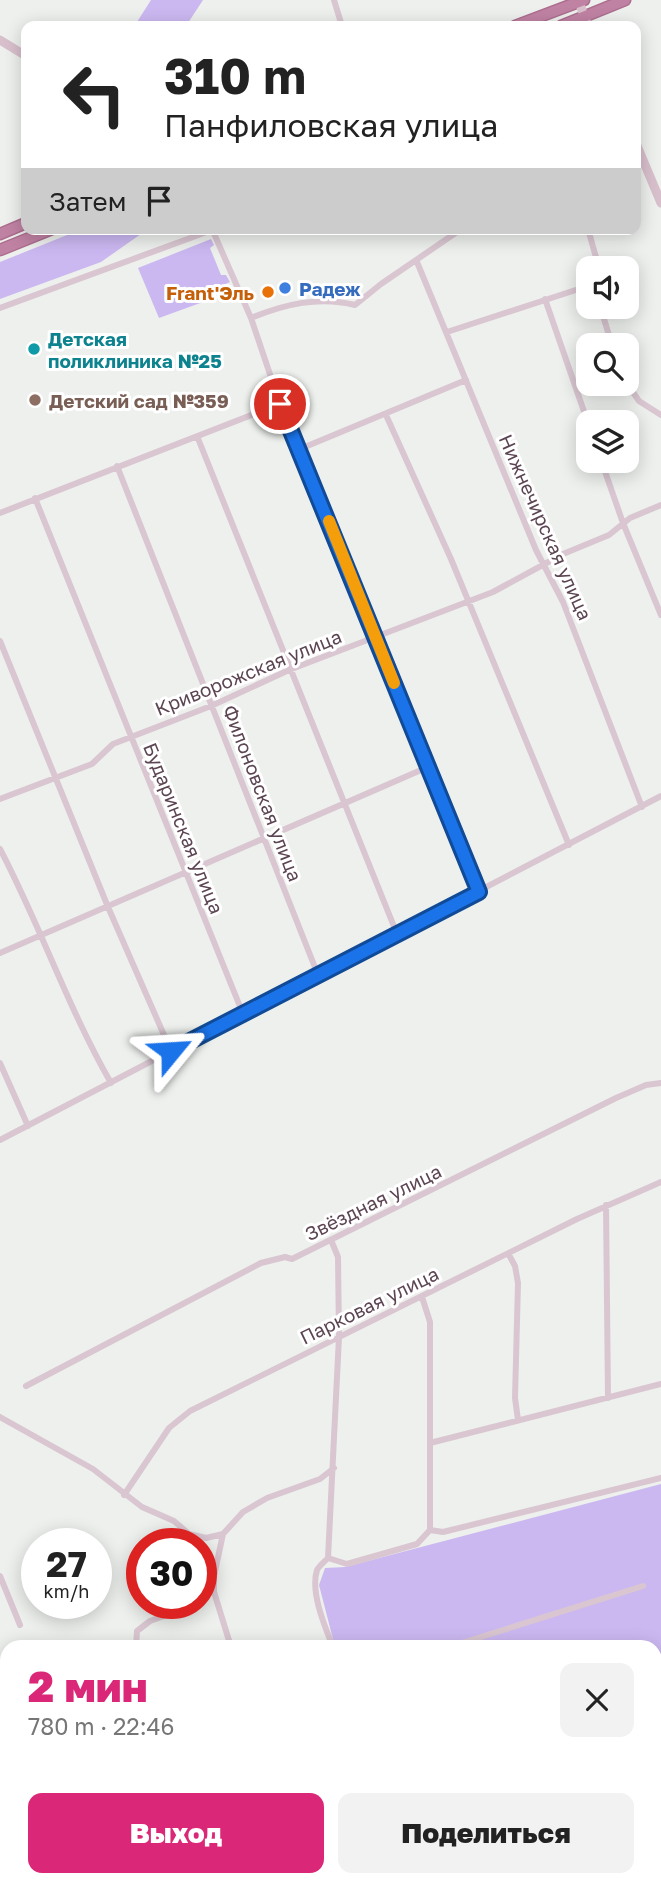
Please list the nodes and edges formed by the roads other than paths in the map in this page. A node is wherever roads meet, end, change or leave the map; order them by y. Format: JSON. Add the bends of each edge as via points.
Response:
{"nodes":[{"id":1,"x":334,"y":0,"type":"edge"},
{"id":2,"x":625,"y":0,"type":"edge"},
{"id":3,"x":582,"y":1,"type":"edge"},
{"id":4,"x":340,"y":21,"type":"edge"},
{"id":5,"x":528,"y":21,"type":"edge"},
{"id":6,"x":586,"y":21,"type":"edge"},
{"id":7,"x":0,"y":40,"type":"edge"},
{"id":8,"x":21,"y":53,"type":"edge"},
{"id":9,"x":641,"y":155,"type":"edge"},
{"id":10,"x":661,"y":203,"type":"edge"},
{"id":11,"x":21,"y":225,"type":"edge"},
{"id":12,"x":0,"y":234,"type":"edge"},
{"id":13,"x":37,"y":235,"type":"edge"},
{"id":14,"x":198,"y":235,"type":"edge"},
{"id":15,"x":214,"y":235,"type":"edge"},
{"id":16,"x":453,"y":235,"type":"edge"},
{"id":17,"x":590,"y":235,"type":"edge"},
{"id":18,"x":0,"y":250,"type":"edge"},
{"id":19,"x":596,"y":256,"type":"edge"},
{"id":20,"x":417,"y":262,"type":"junction"},
{"id":21,"x":576,"y":290,"type":"edge"},
{"id":22,"x":545,"y":299,"type":"junction"},
{"id":23,"x":0,"y":308,"type":"edge"},
{"id":24,"x":251,"y":318,"type":"junction"},
{"id":25,"x":447,"y":332,"type":"junction"},
{"id":26,"x":466,"y":380,"type":"junction"},
{"id":27,"x":636,"y":396,"type":"edge"},
{"id":28,"x":280,"y":404,"type":"junction"},
{"id":29,"x":583,"y":410,"type":"edge"},
{"id":30,"x":386,"y":415,"type":"junction"},
{"id":31,"x":661,"y":415,"type":"edge"},
{"id":32,"x":197,"y":436,"type":"junction"},
{"id":33,"x":300,"y":449,"type":"junction"},
{"id":34,"x":117,"y":467,"type":"junction"},
{"id":35,"x":606,"y":473,"type":"edge"},
{"id":36,"x":35,"y":498,"type":"junction"},
{"id":37,"x":661,"y":505,"type":"edge"},
{"id":38,"x":0,"y":513,"type":"edge"},
{"id":39,"x":623,"y":523,"type":"junction"},
{"id":40,"x":544,"y":565,"type":"junction"},
{"id":41,"x":467,"y":601,"type":"junction"},
{"id":42,"x":661,"y":615,"type":"edge"},
{"id":43,"x":376,"y":636,"type":"junction"},
{"id":44,"x":0,"y":641,"type":"edge"},
{"id":45,"x":289,"y":670,"type":"junction"},
{"id":46,"x":211,"y":706,"type":"junction"},
{"id":47,"x":130,"y":737,"type":"junction"},
{"id":48,"x":428,"y":767,"type":"junction"},
{"id":49,"x":57,"y":776,"type":"junction"},
{"id":50,"x":661,"y":796,"type":"edge"},
{"id":51,"x":0,"y":799,"type":"edge"},
{"id":52,"x":343,"y":805,"type":"junction"},
{"id":53,"x":642,"y":807,"type":"junction"},
{"id":54,"x":263,"y":838,"type":"junction"},
{"id":55,"x":569,"y":845,"type":"junction"},
{"id":56,"x":0,"y":849,"type":"edge"},
{"id":57,"x":185,"y":873,"type":"junction"},
{"id":58,"x":479,"y":892,"type":"junction"},
{"id":59,"x":108,"y":907,"type":"junction"},
{"id":60,"x":40,"y":934,"type":"junction"},
{"id":61,"x":397,"y":934,"type":"junction"},
{"id":62,"x":0,"y":953,"type":"edge"},
{"id":63,"x":318,"y":975,"type":"junction"},
{"id":64,"x":243,"y":1014,"type":"junction"},
{"id":65,"x":171,"y":1051,"type":"junction"},
{"id":66,"x":0,"y":1063,"type":"edge"},
{"id":67,"x":111,"y":1083,"type":"junction"},
{"id":68,"x":661,"y":1083,"type":"edge"},
{"id":69,"x":28,"y":1126,"type":"junction"},
{"id":70,"x":0,"y":1140,"type":"edge"},
{"id":71,"x":661,"y":1182,"type":"edge"},
{"id":72,"x":606,"y":1205,"type":"junction"},
{"id":73,"x":331,"y":1240,"type":"junction"},
{"id":74,"x":509,"y":1255,"type":"junction"},
{"id":75,"x":422,"y":1297,"type":"junction"},
{"id":76,"x":339,"y":1337,"type":"junction"},
{"id":77,"x":661,"y":1384,"type":"edge"},
{"id":78,"x":26,"y":1386,"type":"dead end"},
{"id":79,"x":608,"y":1398,"type":"junction"},
{"id":80,"x":0,"y":1417,"type":"edge"},
{"id":81,"x":518,"y":1420,"type":"junction"},
{"id":82,"x":430,"y":1443,"type":"junction"},
{"id":83,"x":334,"y":1468,"type":"junction"},
{"id":84,"x":661,"y":1478,"type":"edge"},
{"id":85,"x":124,"y":1495,"type":"junction"},
{"id":86,"x":430,"y":1530,"type":"junction"},
{"id":87,"x":223,"y":1534,"type":"junction"},
{"id":88,"x":328,"y":1558,"type":"junction"},
{"id":89,"x":217,"y":1562,"type":"edge"},
{"id":90,"x":0,"y":1576,"type":"edge"},
{"id":91,"x":643,"y":1586,"type":"dead end"},
{"id":92,"x":217,"y":1602,"type":"edge"},
{"id":93,"x":156,"y":1619,"type":"edge"},
{"id":94,"x":20,"y":1625,"type":"dead end"},
{"id":95,"x":136,"y":1640,"type":"edge"},
{"id":96,"x":229,"y":1640,"type":"edge"},
{"id":97,"x":330,"y":1640,"type":"edge"},
{"id":98,"x":471,"y":1640,"type":"edge"}],
"edges":[{"from":1,"to":4,"type":"street"},
{"from":2,"to":6,"type":"highway"},
{"from":3,"to":5,"type":"highway"},
{"from":3,"to":6,"type":"main road"},
{"from":7,"to":8,"type":"main road"},
{"from":9,"to":10,"type":"main road"},
{"from":11,"to":12,"type":"highway"},
{"from":13,"to":18,"type":"highway"},
{"from":14,"to":23,"type":"street"},
{"from":15,"to":24,"type":"street"},
{"from":16,"to":20,"type":"street"},
{"from":17,"to":19,"type":"street"},
{"from":20,"to":24,"type":"street","via":[[355,305],[336,300],[287,304]]},
{"from":20,"to":25,"type":"street","name":"Нижнечирская улица"},
{"from":21,"to":22,"type":"street"},
{"from":22,"to":25,"type":"street"},
{"from":22,"to":29,"type":"street"},
{"from":24,"to":28,"type":"street"},
{"from":25,"to":26,"type":"street","name":"Нижнечирская улица"},
{"from":26,"to":30,"type":"street"},
{"from":26,"to":40,"type":"street","name":"Нижнечирская улица"},
{"from":27,"to":31,"type":"street"},
{"from":28,"to":32,"type":"street"},
{"from":28,"to":33,"type":"street"},
{"from":30,"to":33,"type":"street"},
{"from":30,"to":41,"type":"street"},
{"from":32,"to":34,"type":"street"},
{"from":32,"to":45,"type":"street"},
{"from":33,"to":43,"type":"street"},
{"from":34,"to":36,"type":"street"},
{"from":34,"to":46,"type":"street","name":"Филоновская улица"},
{"from":35,"to":39,"type":"street"},
{"from":36,"to":38,"type":"street"},
{"from":36,"to":47,"type":"street","name":"Бударинская улица"},
{"from":37,"to":39,"type":"street","name":"Криворожская улица"},
{"from":39,"to":40,"type":"street","name":"Криворожская улица","via":[[609,536]]},
{"from":39,"to":42,"type":"street"},
{"from":40,"to":41,"type":"street","name":"Криворожская улица"},
{"from":40,"to":53,"type":"street","name":"Нижнечирская улица","via":[[563,602]]},
{"from":41,"to":43,"type":"street","name":"Криворожская улица"},
{"from":41,"to":55,"type":"street"},
{"from":43,"to":45,"type":"street","name":"Криворожская улица"},
{"from":43,"to":48,"type":"street"},
{"from":44,"to":49,"type":"street"},
{"from":45,"to":46,"type":"street","name":"Криворожская улица"},
{"from":45,"to":52,"type":"street"},
{"from":46,"to":47,"type":"street","name":"Криворожская улица"},
{"from":46,"to":54,"type":"street","name":"Филоновская улица"},
{"from":47,"to":49,"type":"street","name":"Криворожская улица","via":[[113,744],[92,764]]},
{"from":47,"to":57,"type":"street","name":"Бударинская улица"},
{"from":48,"to":52,"type":"street"},
{"from":48,"to":58,"type":"street"},
{"from":49,"to":51,"type":"street","name":"Криворожская улица"},
{"from":49,"to":59,"type":"street"},
{"from":50,"to":53,"type":"street"},
{"from":52,"to":54,"type":"street"},
{"from":52,"to":61,"type":"street"},
{"from":53,"to":55,"type":"street"},
{"from":54,"to":57,"type":"street"},
{"from":54,"to":63,"type":"street","name":"Филоновская улица"},
{"from":55,"to":58,"type":"street"},
{"from":56,"to":60,"type":"street"},
{"from":57,"to":59,"type":"street"},
{"from":57,"to":64,"type":"street","name":"Бударинская улица"},
{"from":58,"to":61,"type":"street"},
{"from":59,"to":60,"type":"street"},
{"from":59,"to":65,"type":"street"},
{"from":60,"to":62,"type":"street"},
{"from":60,"to":67,"type":"street"},
{"from":61,"to":63,"type":"street"},
{"from":63,"to":64,"type":"street"},
{"from":64,"to":65,"type":"street"},
{"from":65,"to":67,"type":"street"},
{"from":66,"to":69,"type":"street"},
{"from":67,"to":69,"type":"street"},
{"from":68,"to":73,"type":"street","name":"Звёздная улица","via":[[616,1098]]},
{"from":69,"to":70,"type":"street"},
{"from":71,"to":72,"type":"street","name":"Парковая улица"},
{"from":72,"to":74,"type":"street","name":"Парковая улица"},
{"from":72,"to":79,"type":"street"},
{"from":73,"to":76,"type":"street","via":[[338,1257]]},
{"from":73,"to":78,"type":"street","name":"Звёздная улица","via":[[292,1259],[261,1263]]},
{"from":74,"to":75,"type":"street","name":"Парковая улица"},
{"from":74,"to":81,"type":"street","via":[[518,1283]]},
{"from":75,"to":76,"type":"street","name":"Парковая улица"},
{"from":75,"to":82,"type":"street","via":[[430,1322]]},
{"from":76,"to":83,"type":"street"},
{"from":76,"to":85,"type":"street","name":"Парковая улица","via":[[190,1410],[169,1428]]},
{"from":77,"to":79,"type":"street"},
{"from":79,"to":81,"type":"street"},
{"from":80,"to":85,"type":"street","via":[[93,1469]]},
{"from":81,"to":82,"type":"street"},
{"from":82,"to":86,"type":"street"},
{"from":83,"to":87,"type":"street","via":[[320,1479],[267,1498],[243,1513]]},
{"from":83,"to":88,"type":"street"},
{"from":84,"to":86,"type":"street","via":[[468,1527]]},
{"from":85,"to":87,"type":"street","via":[[189,1534],[206,1538]]},
{"from":86,"to":88,"type":"street","via":[[417,1544],[348,1564]]},
{"from":87,"to":89,"type":"street"},
{"from":88,"to":97,"type":"street","via":[[317,1569],[316,1587]]},
{"from":90,"to":94,"type":"street"},
{"from":91,"to":98,"type":"street"},
{"from":92,"to":96,"type":"street"},
{"from":93,"to":95,"type":"street","via":[[137,1631]]}]}
